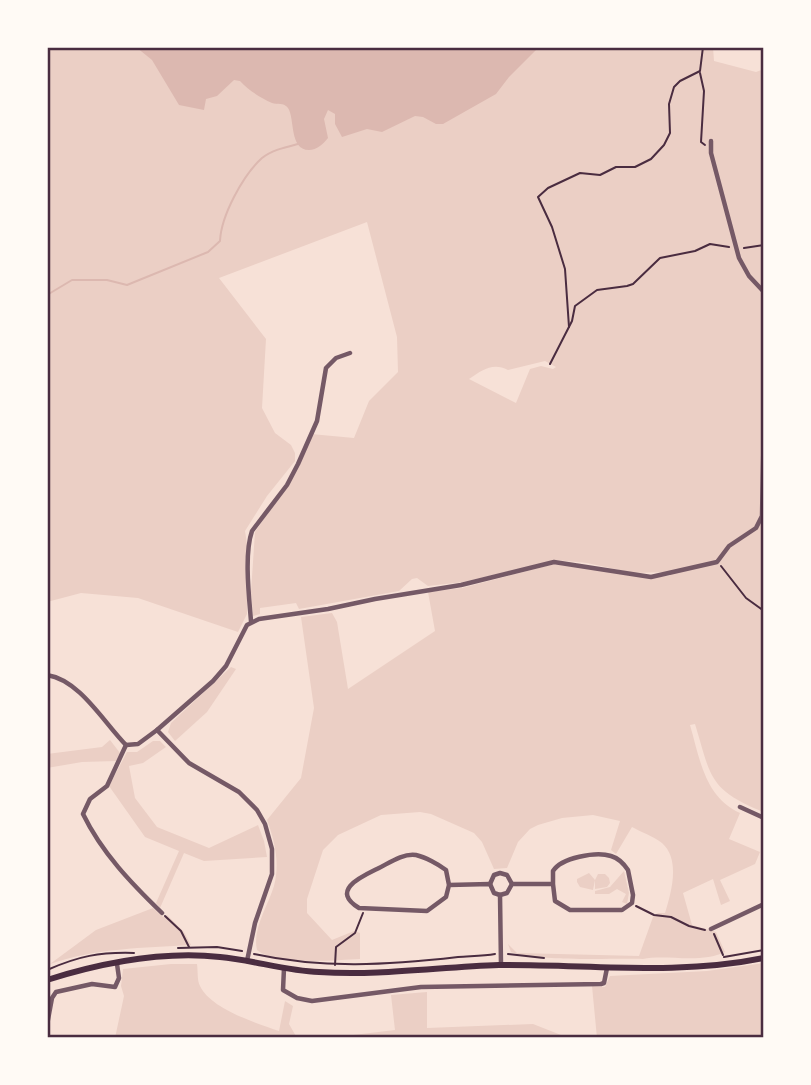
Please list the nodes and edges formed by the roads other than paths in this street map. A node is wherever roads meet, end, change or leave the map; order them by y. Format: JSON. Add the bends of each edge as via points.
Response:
{"nodes":[{"id":1,"x":711,"y":141,"type":"dead end"},
{"id":2,"x":764,"y":292,"type":"edge"},
{"id":3,"x":350,"y":353,"type":"dead end"},
{"id":4,"x":764,"y":419,"type":"edge"},
{"id":5,"x":251,"y":621,"type":"junction"},
{"id":6,"x":47,"y":675,"type":"edge"},
{"id":7,"x":157,"y":730,"type":"junction"},
{"id":8,"x":126,"y":745,"type":"junction"},
{"id":9,"x":740,"y":807,"type":"dead end"},
{"id":10,"x":764,"y":818,"type":"edge"},
{"id":11,"x":489,"y":884,"type":"junction"},
{"id":12,"x":512,"y":884,"type":"junction"},
{"id":13,"x":553,"y":884,"type":"junction"},
{"id":14,"x":449,"y":885,"type":"junction"},
{"id":15,"x":500,"y":895,"type":"junction"},
{"id":16,"x":764,"y":904,"type":"edge"},
{"id":17,"x":162,"y":913,"type":"road end"},
{"id":18,"x":711,"y":929,"type":"road end"},
{"id":19,"x":764,"y":958,"type":"edge"},
{"id":20,"x":247,"y":961,"type":"junction"},
{"id":21,"x":117,"y":964,"type":"junction"},
{"id":22,"x":501,"y":965,"type":"junction"},
{"id":23,"x":285,"y":968,"type":"junction"},
{"id":24,"x":607,"y":968,"type":"junction"},
{"id":25,"x":47,"y":980,"type":"edge"},
{"id":26,"x":47,"y":1025,"type":"edge"}],
"edges":[{"from":1,"to":2,"type":"street","via":[[743,268]]},
{"from":3,"to":5,"type":"street","via":[[335,358],[326,368],[317,421],[298,464],[252,531]]},
{"from":4,"to":5,"type":"street","via":[[762,516],[756,528],[729,546],[718,562],[651,577],[564,562],[544,563],[461,584]]},
{"from":5,"to":7,"type":"street","via":[[223,670]]},
{"from":6,"to":8,"type":"street","via":[[76,689]]},
{"from":7,"to":8,"type":"street","via":[[138,744]]},
{"from":7,"to":20,"type":"street","via":[[188,764],[239,792],[265,824],[272,874]]},
{"from":8,"to":17,"type":"street","via":[[107,786],[90,799],[83,814],[127,880]]},
{"from":9,"to":10,"type":"street"},
{"from":11,"to":12,"type":"street","via":[[500,873],[510,877]]},
{"from":11,"to":14,"type":"street"},
{"from":11,"to":15,"type":"street"},
{"from":12,"to":13,"type":"street"},
{"from":12,"to":15,"type":"street"},
{"from":13,"to":13,"type":"street","via":[[553,871],[564,861],[612,856],[628,870],[632,904],[622,910],[570,911],[555,901]]},
{"from":14,"to":14,"type":"street","via":[[446,897],[427,911],[356,908],[348,889],[351,883],[416,855],[444,868]]},
{"from":15,"to":22,"type":"street"},
{"from":16,"to":18,"type":"street"},
{"from":19,"to":24,"type":"main road","via":[[685,969]]},
{"from":20,"to":21,"type":"main road","via":[[179,956]]},
{"from":20,"to":23,"type":"main road"},
{"from":21,"to":25,"type":"main road"},
{"from":21,"to":26,"type":"street","via":[[120,978],[115,987],[92,984],[56,992]]},
{"from":22,"to":23,"type":"main road","via":[[334,973]]},
{"from":22,"to":24,"type":"main road"},
{"from":23,"to":24,"type":"street","via":[[283,990],[312,1001],[421,987],[601,984]]}]}
